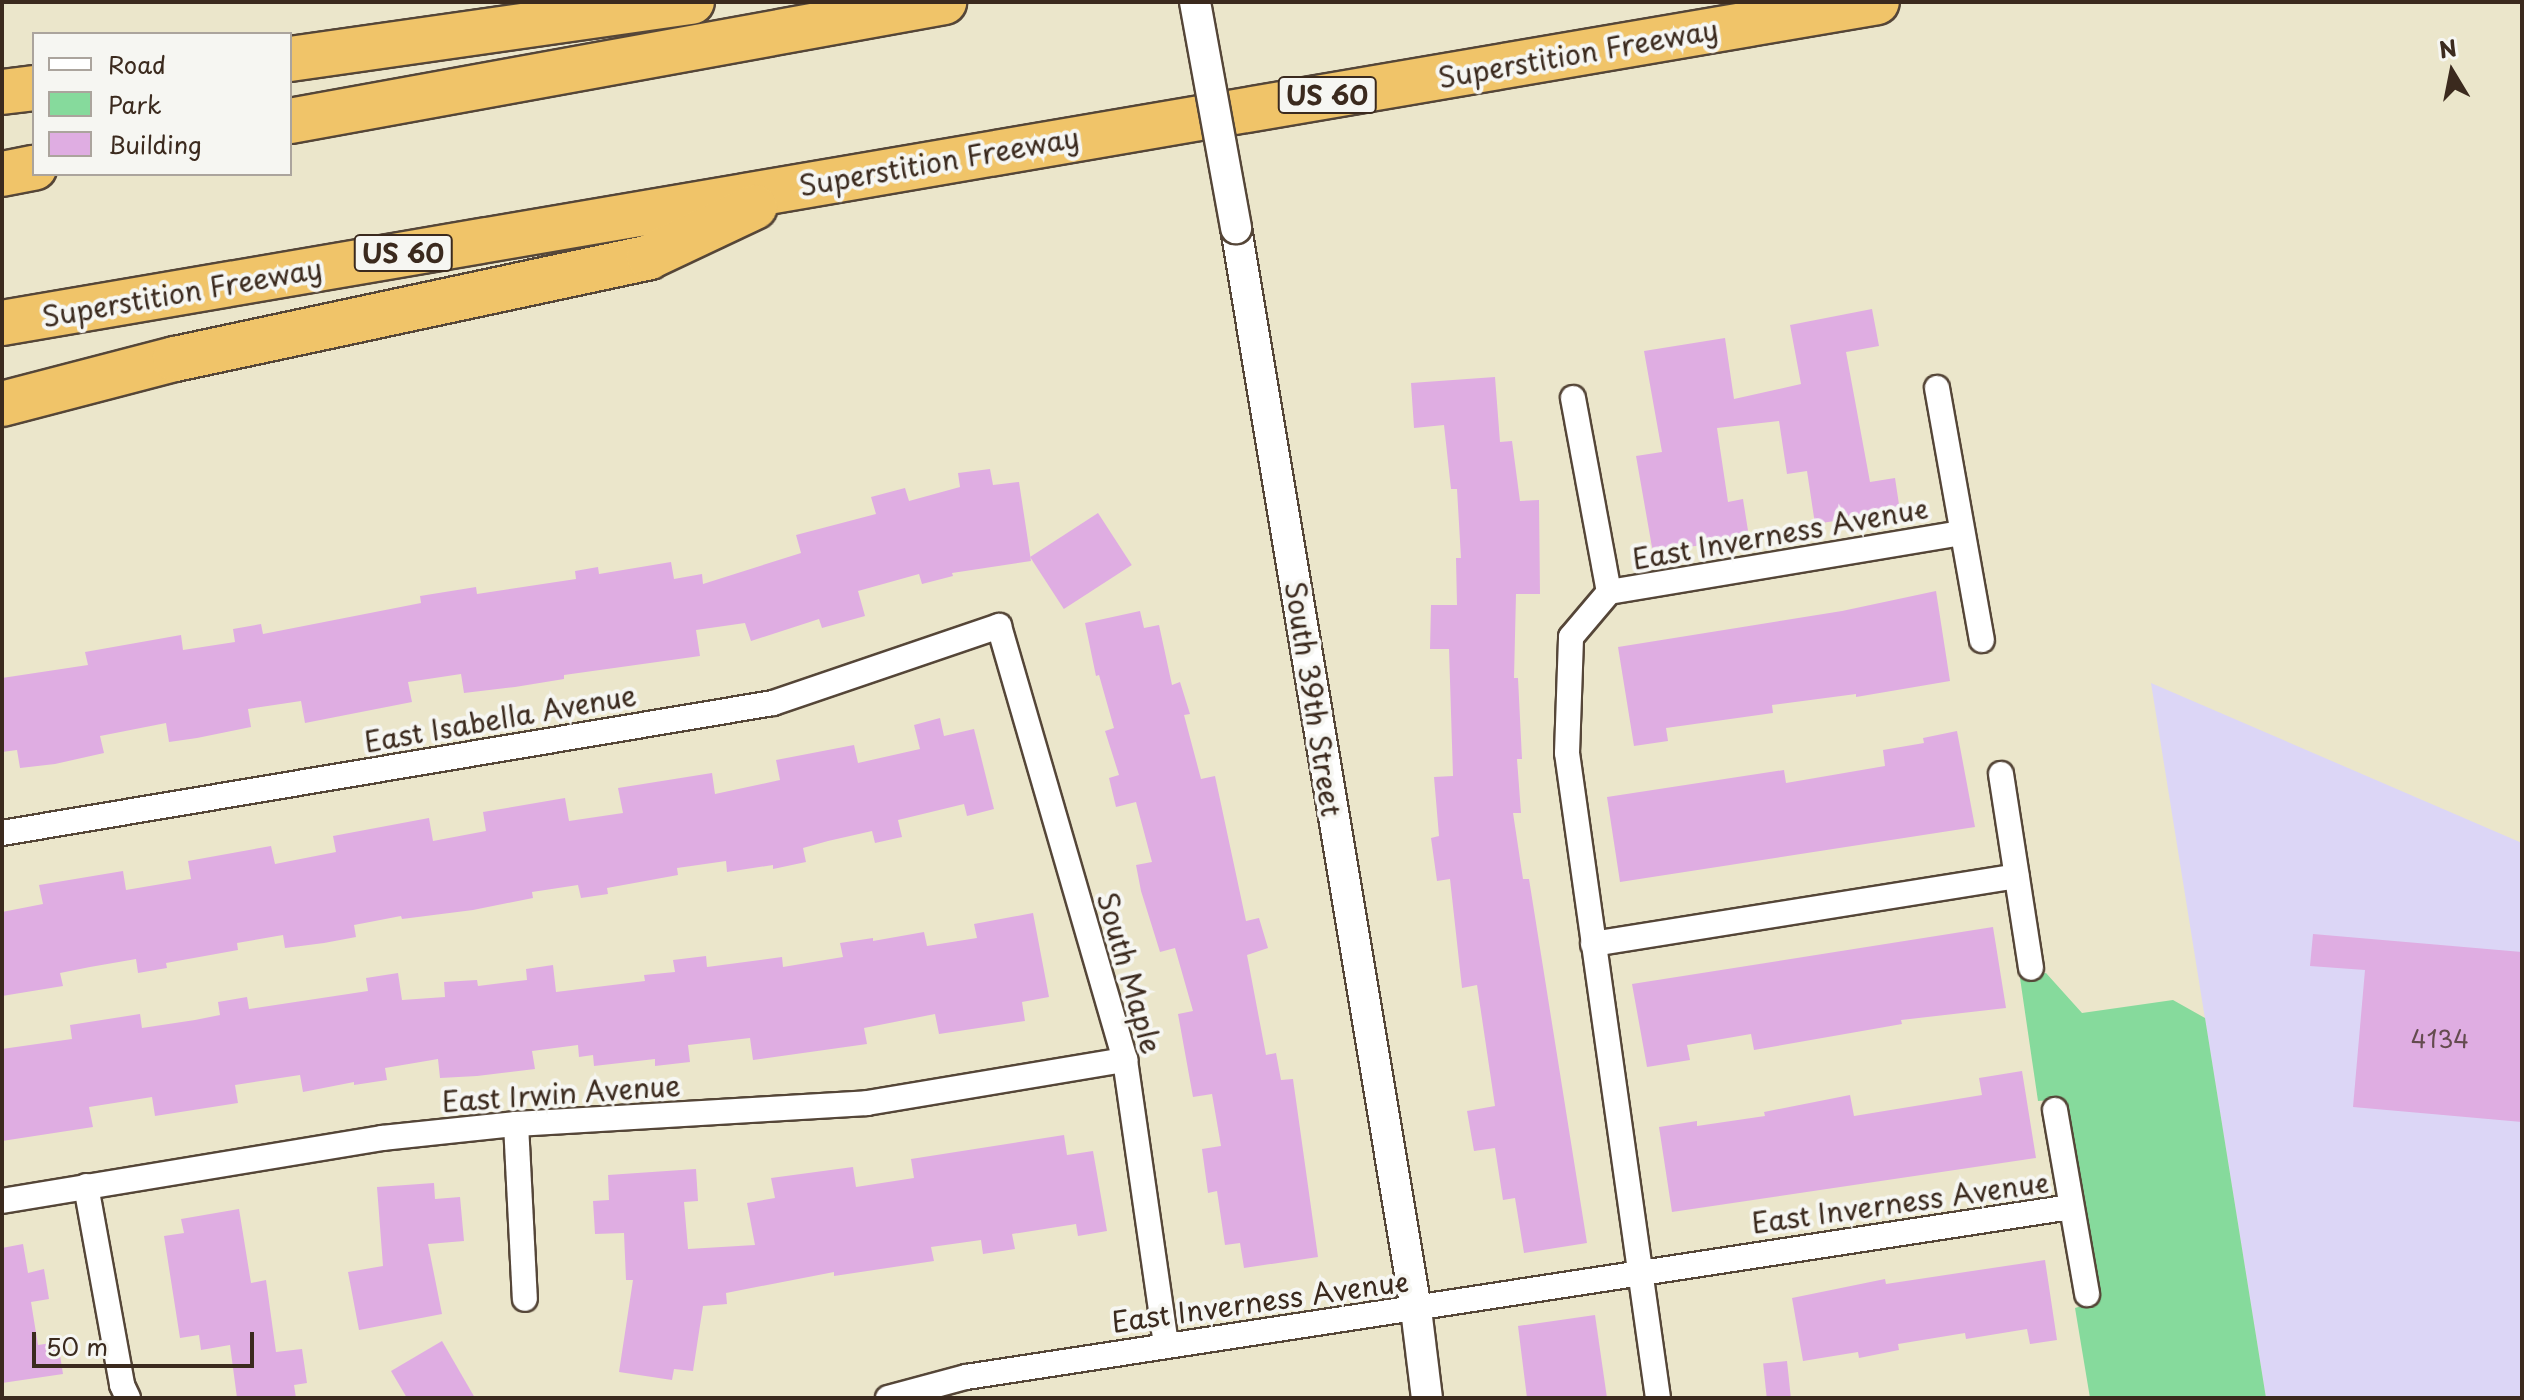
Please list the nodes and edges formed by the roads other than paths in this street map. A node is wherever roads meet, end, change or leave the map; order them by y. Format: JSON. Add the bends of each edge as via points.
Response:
{"nodes":[{"id":1,"x":692,"y":2,"type":"edge"},
{"id":2,"x":944,"y":2,"type":"edge"},
{"id":3,"x":1195,"y":2,"type":"edge"},
{"id":4,"x":1863,"y":4,"type":"edge"},
{"id":5,"x":292,"y":59,"type":"edge"},
{"id":6,"x":32,"y":88,"type":"edge"},
{"id":7,"x":2,"y":92,"type":"edge"},
{"id":8,"x":292,"y":121,"type":"edge"},
{"id":9,"x":32,"y":168,"type":"edge"},
{"id":10,"x":2,"y":174,"type":"edge"},
{"id":11,"x":805,"y":183,"type":"junction"},
{"id":12,"x":2,"y":323,"type":"edge"},
{"id":13,"x":1937,"y":388,"type":"dead end"},
{"id":14,"x":1573,"y":398,"type":"dead end"},
{"id":15,"x":2,"y":404,"type":"edge"},
{"id":16,"x":1962,"y":533,"type":"junction"},
{"id":17,"x":1609,"y":592,"type":"junction"},
{"id":18,"x":999,"y":626,"type":"joint"},
{"id":19,"x":1982,"y":640,"type":"dead end"},
{"id":20,"x":2001,"y":774,"type":"dead end"},
{"id":21,"x":2,"y":833,"type":"edge"},
{"id":22,"x":2017,"y":876,"type":"junction"},
{"id":23,"x":1593,"y":944,"type":"junction"},
{"id":24,"x":2031,"y":968,"type":"dead end"},
{"id":25,"x":1125,"y":1060,"type":"junction"},
{"id":26,"x":2055,"y":1110,"type":"dead end"},
{"id":27,"x":516,"y":1124,"type":"junction"},
{"id":28,"x":86,"y":1186,"type":"junction"},
{"id":29,"x":2,"y":1201,"type":"edge"},
{"id":30,"x":2071,"y":1207,"type":"junction"},
{"id":31,"x":1643,"y":1271,"type":"junction"},
{"id":32,"x":2087,"y":1294,"type":"dead end"},
{"id":33,"x":525,"y":1299,"type":"dead end"},
{"id":34,"x":1416,"y":1309,"type":"junction"},
{"id":35,"x":1166,"y":1345,"type":"junction"},
{"id":36,"x":128,"y":1398,"type":"edge"},
{"id":37,"x":888,"y":1398,"type":"edge"},
{"id":38,"x":1427,"y":1398,"type":"edge"},
{"id":39,"x":1658,"y":1398,"type":"edge"}],
"edges":[{"from":1,"to":5,"type":"highway"},
{"from":2,"to":8,"type":"highway"},
{"from":3,"to":34,"type":"street","name":"South 39th Street","bridge":true},
{"from":4,"to":11,"type":"highway","name":"Superstition Freeway","number":"US 60"},
{"from":6,"to":7,"type":"highway"},
{"from":9,"to":10,"type":"highway"},
{"from":11,"to":12,"type":"highway","name":"Superstition Freeway","number":"US 60"},
{"from":11,"to":15,"type":"highway","via":[[649,257],[175,359]]},
{"from":13,"to":16,"type":"street","name":"East Inverness Avenue"},
{"from":14,"to":17,"type":"street","name":"East Inverness Avenue"},
{"from":16,"to":17,"type":"street","name":"East Inverness Avenue"},
{"from":16,"to":19,"type":"street","name":"East Inverness Avenue"},
{"from":17,"to":23,"type":"street","name":"East Inverness Avenue","via":[[1571,637],[1567,753]]},
{"from":18,"to":21,"type":"street","name":"East Isabella Avenue","via":[[773,703]]},
{"from":18,"to":25,"type":"street","name":"South Maple"},
{"from":20,"to":22,"type":"street"},
{"from":22,"to":23,"type":"street"},
{"from":22,"to":24,"type":"street"},
{"from":23,"to":31,"type":"street","name":"East Inverness Avenue"},
{"from":25,"to":27,"type":"street","name":"East Irwin Avenue","via":[[867,1103]]},
{"from":25,"to":35,"type":"street","name":"South Maple"},
{"from":26,"to":30,"type":"street","name":"East Inverness Avenue"},
{"from":27,"to":28,"type":"street","name":"East Irwin Avenue","via":[[382,1138]]},
{"from":27,"to":33,"type":"street"},
{"from":28,"to":29,"type":"street","name":"East Irwin Avenue"},
{"from":28,"to":36,"type":"street"},
{"from":30,"to":31,"type":"street","name":"East Inverness Avenue"},
{"from":30,"to":32,"type":"street","name":"East Inverness Avenue"},
{"from":31,"to":34,"type":"street","name":"East Inverness Avenue"},
{"from":31,"to":39,"type":"street","name":"East Inverness Avenue"},
{"from":34,"to":35,"type":"street","name":"East Inverness Avenue"},
{"from":34,"to":38,"type":"street","name":"South 39th Street"},
{"from":35,"to":37,"type":"street","name":"East Inverness Avenue","via":[[966,1377]]}]}
